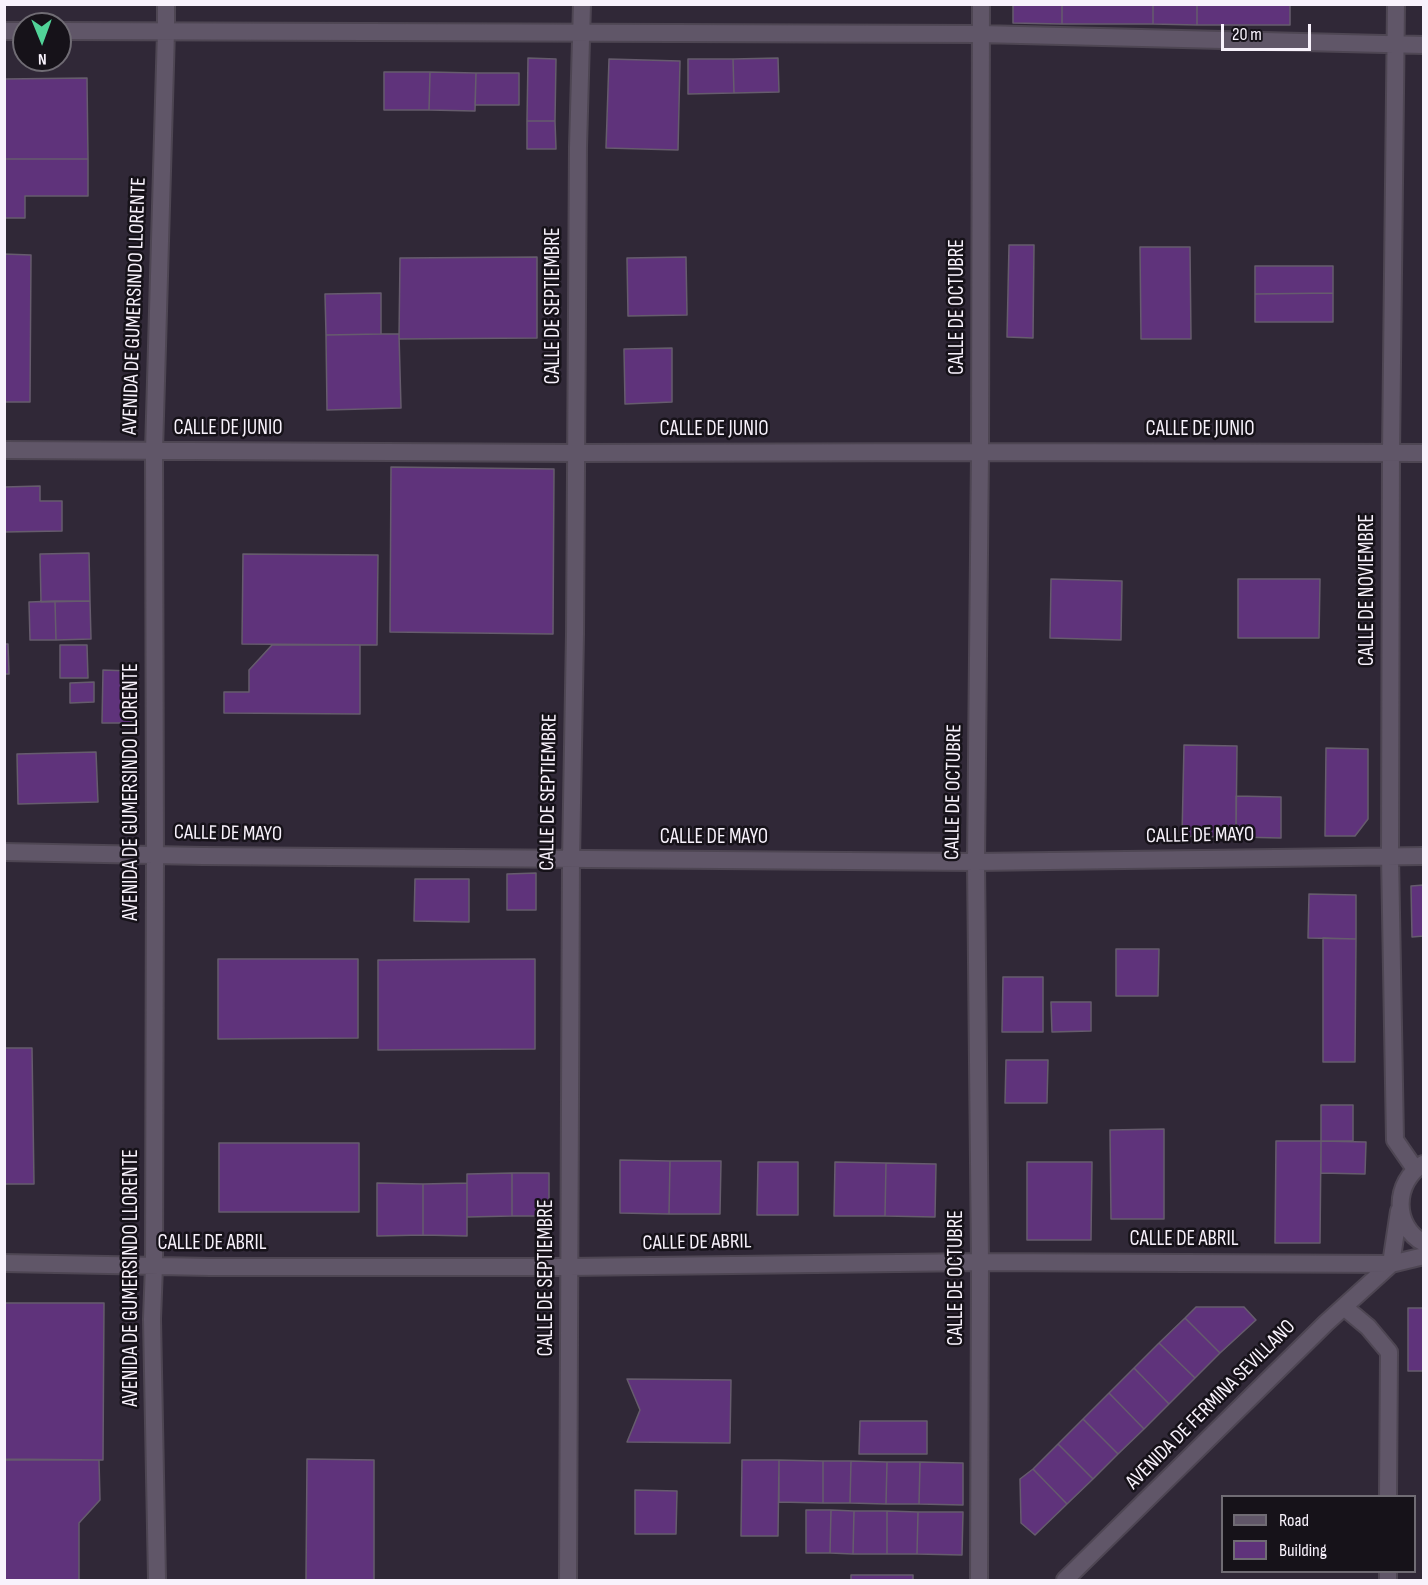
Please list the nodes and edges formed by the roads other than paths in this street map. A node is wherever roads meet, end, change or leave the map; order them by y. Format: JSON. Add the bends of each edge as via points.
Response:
{"nodes":[{"id":1,"x":166,"y":4,"type":"edge"},
{"id":2,"x":582,"y":4,"type":"edge"},
{"id":3,"x":981,"y":4,"type":"edge"},
{"id":4,"x":1396,"y":4,"type":"edge"},
{"id":5,"x":72,"y":31,"type":"edge"},
{"id":6,"x":166,"y":31,"type":"junction"},
{"id":7,"x":582,"y":33,"type":"junction"},
{"id":8,"x":980,"y":34,"type":"junction"},
{"id":9,"x":1396,"y":45,"type":"junction"},
{"id":10,"x":1424,"y":45,"type":"edge"},
{"id":11,"x":4,"y":450,"type":"edge"},
{"id":12,"x":154,"y":451,"type":"junction"},
{"id":13,"x":980,"y":452,"type":"junction"},
{"id":14,"x":576,"y":453,"type":"junction"},
{"id":15,"x":1391,"y":453,"type":"junction"},
{"id":16,"x":1424,"y":453,"type":"edge"},
{"id":17,"x":4,"y":852,"type":"edge"},
{"id":18,"x":1424,"y":855,"type":"edge"},
{"id":19,"x":155,"y":856,"type":"junction"},
{"id":20,"x":1390,"y":856,"type":"junction"},
{"id":21,"x":571,"y":860,"type":"junction"},
{"id":22,"x":976,"y":862,"type":"junction"},
{"id":23,"x":1419,"y":1166,"type":"edge"},
{"id":24,"x":1400,"y":1208,"type":"junction"},
{"id":25,"x":1424,"y":1243,"type":"edge"},
{"id":26,"x":1424,"y":1256,"type":"edge"},
{"id":27,"x":980,"y":1262,"type":"junction"},
{"id":28,"x":4,"y":1263,"type":"edge"},
{"id":29,"x":1391,"y":1263,"type":"junction"},
{"id":30,"x":154,"y":1266,"type":"junction"},
{"id":31,"x":569,"y":1267,"type":"junction"},
{"id":32,"x":1344,"y":1307,"type":"junction"},
{"id":33,"x":1388,"y":1495,"type":"edge"},
{"id":34,"x":157,"y":1581,"type":"edge"},
{"id":35,"x":568,"y":1581,"type":"edge"},
{"id":36,"x":979,"y":1581,"type":"edge"},
{"id":37,"x":1065,"y":1581,"type":"edge"}],
"edges":[{"from":1,"to":6,"type":"street","name":"AVENIDA DE GUMERSINDO LLORENTE"},
{"from":2,"to":7,"type":"street","name":"CALLE DE SEPTIEMBRE"},
{"from":3,"to":8,"type":"street","name":"CALLE DE OCTUBRE"},
{"from":4,"to":9,"type":"street","name":"CALLE DE NOVIEMBRE"},
{"from":5,"to":6,"type":"street"},
{"from":6,"to":7,"type":"street"},
{"from":6,"to":12,"type":"street","name":"AVENIDA DE GUMERSINDO LLORENTE"},
{"from":7,"to":8,"type":"street"},
{"from":7,"to":14,"type":"street","name":"CALLE DE SEPTIEMBRE"},
{"from":8,"to":9,"type":"street"},
{"from":8,"to":13,"type":"street","name":"CALLE DE OCTUBRE"},
{"from":9,"to":10,"type":"street"},
{"from":9,"to":15,"type":"street","name":"CALLE DE NOVIEMBRE"},
{"from":11,"to":12,"type":"street","name":"CALLE DE JUNIO"},
{"from":12,"to":14,"type":"street","name":"CALLE DE JUNIO"},
{"from":12,"to":19,"type":"street","name":"AVENIDA DE GUMERSINDO LLORENTE"},
{"from":13,"to":14,"type":"street","name":"CALLE DE JUNIO"},
{"from":13,"to":15,"type":"street","name":"CALLE DE JUNIO"},
{"from":13,"to":22,"type":"street","name":"CALLE DE OCTUBRE"},
{"from":14,"to":21,"type":"street","name":"CALLE DE SEPTIEMBRE"},
{"from":15,"to":16,"type":"street","name":"CALLE DE JUNIO"},
{"from":15,"to":20,"type":"street","name":"CALLE DE NOVIEMBRE"},
{"from":17,"to":19,"type":"street","name":"CALLE DE MAYO"},
{"from":18,"to":20,"type":"street","name":"CALLE DE MAYO"},
{"from":19,"to":21,"type":"street","name":"CALLE DE MAYO"},
{"from":19,"to":30,"type":"street","name":"AVENIDA DE GUMERSINDO LLORENTE"},
{"from":20,"to":22,"type":"street","name":"CALLE DE MAYO"},
{"from":20,"to":23,"type":"street","name":"CALLE DE NOVIEMBRE","via":[[1395,1140]]},
{"from":21,"to":22,"type":"street","name":"CALLE DE MAYO"},
{"from":21,"to":31,"type":"street","name":"CALLE DE SEPTIEMBRE"},
{"from":22,"to":27,"type":"street","name":"CALLE DE OCTUBRE"},
{"from":23,"to":24,"type":"street","via":[[1406,1180]]},
{"from":24,"to":25,"type":"street","via":[[1405,1225]]},
{"from":24,"to":29,"type":"street"},
{"from":26,"to":29,"type":"street"},
{"from":27,"to":29,"type":"street","name":"CALLE DE ABRIL"},
{"from":27,"to":31,"type":"street","name":"CALLE DE ABRIL"},
{"from":27,"to":36,"type":"street","name":"CALLE DE OCTUBRE"},
{"from":28,"to":30,"type":"street","name":"CALLE DE ABRIL"},
{"from":29,"to":32,"type":"street","name":"AVENIDA DE FERMINA SEVILLANO"},
{"from":30,"to":31,"type":"street","name":"CALLE DE ABRIL"},
{"from":30,"to":34,"type":"street","name":"AVENIDA DE GUMERSINDO LLORENTE"},
{"from":31,"to":35,"type":"street","name":"CALLE DE SEPTIEMBRE"},
{"from":32,"to":33,"type":"street","via":[[1389,1352]]},
{"from":32,"to":37,"type":"street","name":"AVENIDA DE FERMINA SEVILLANO"}]}
